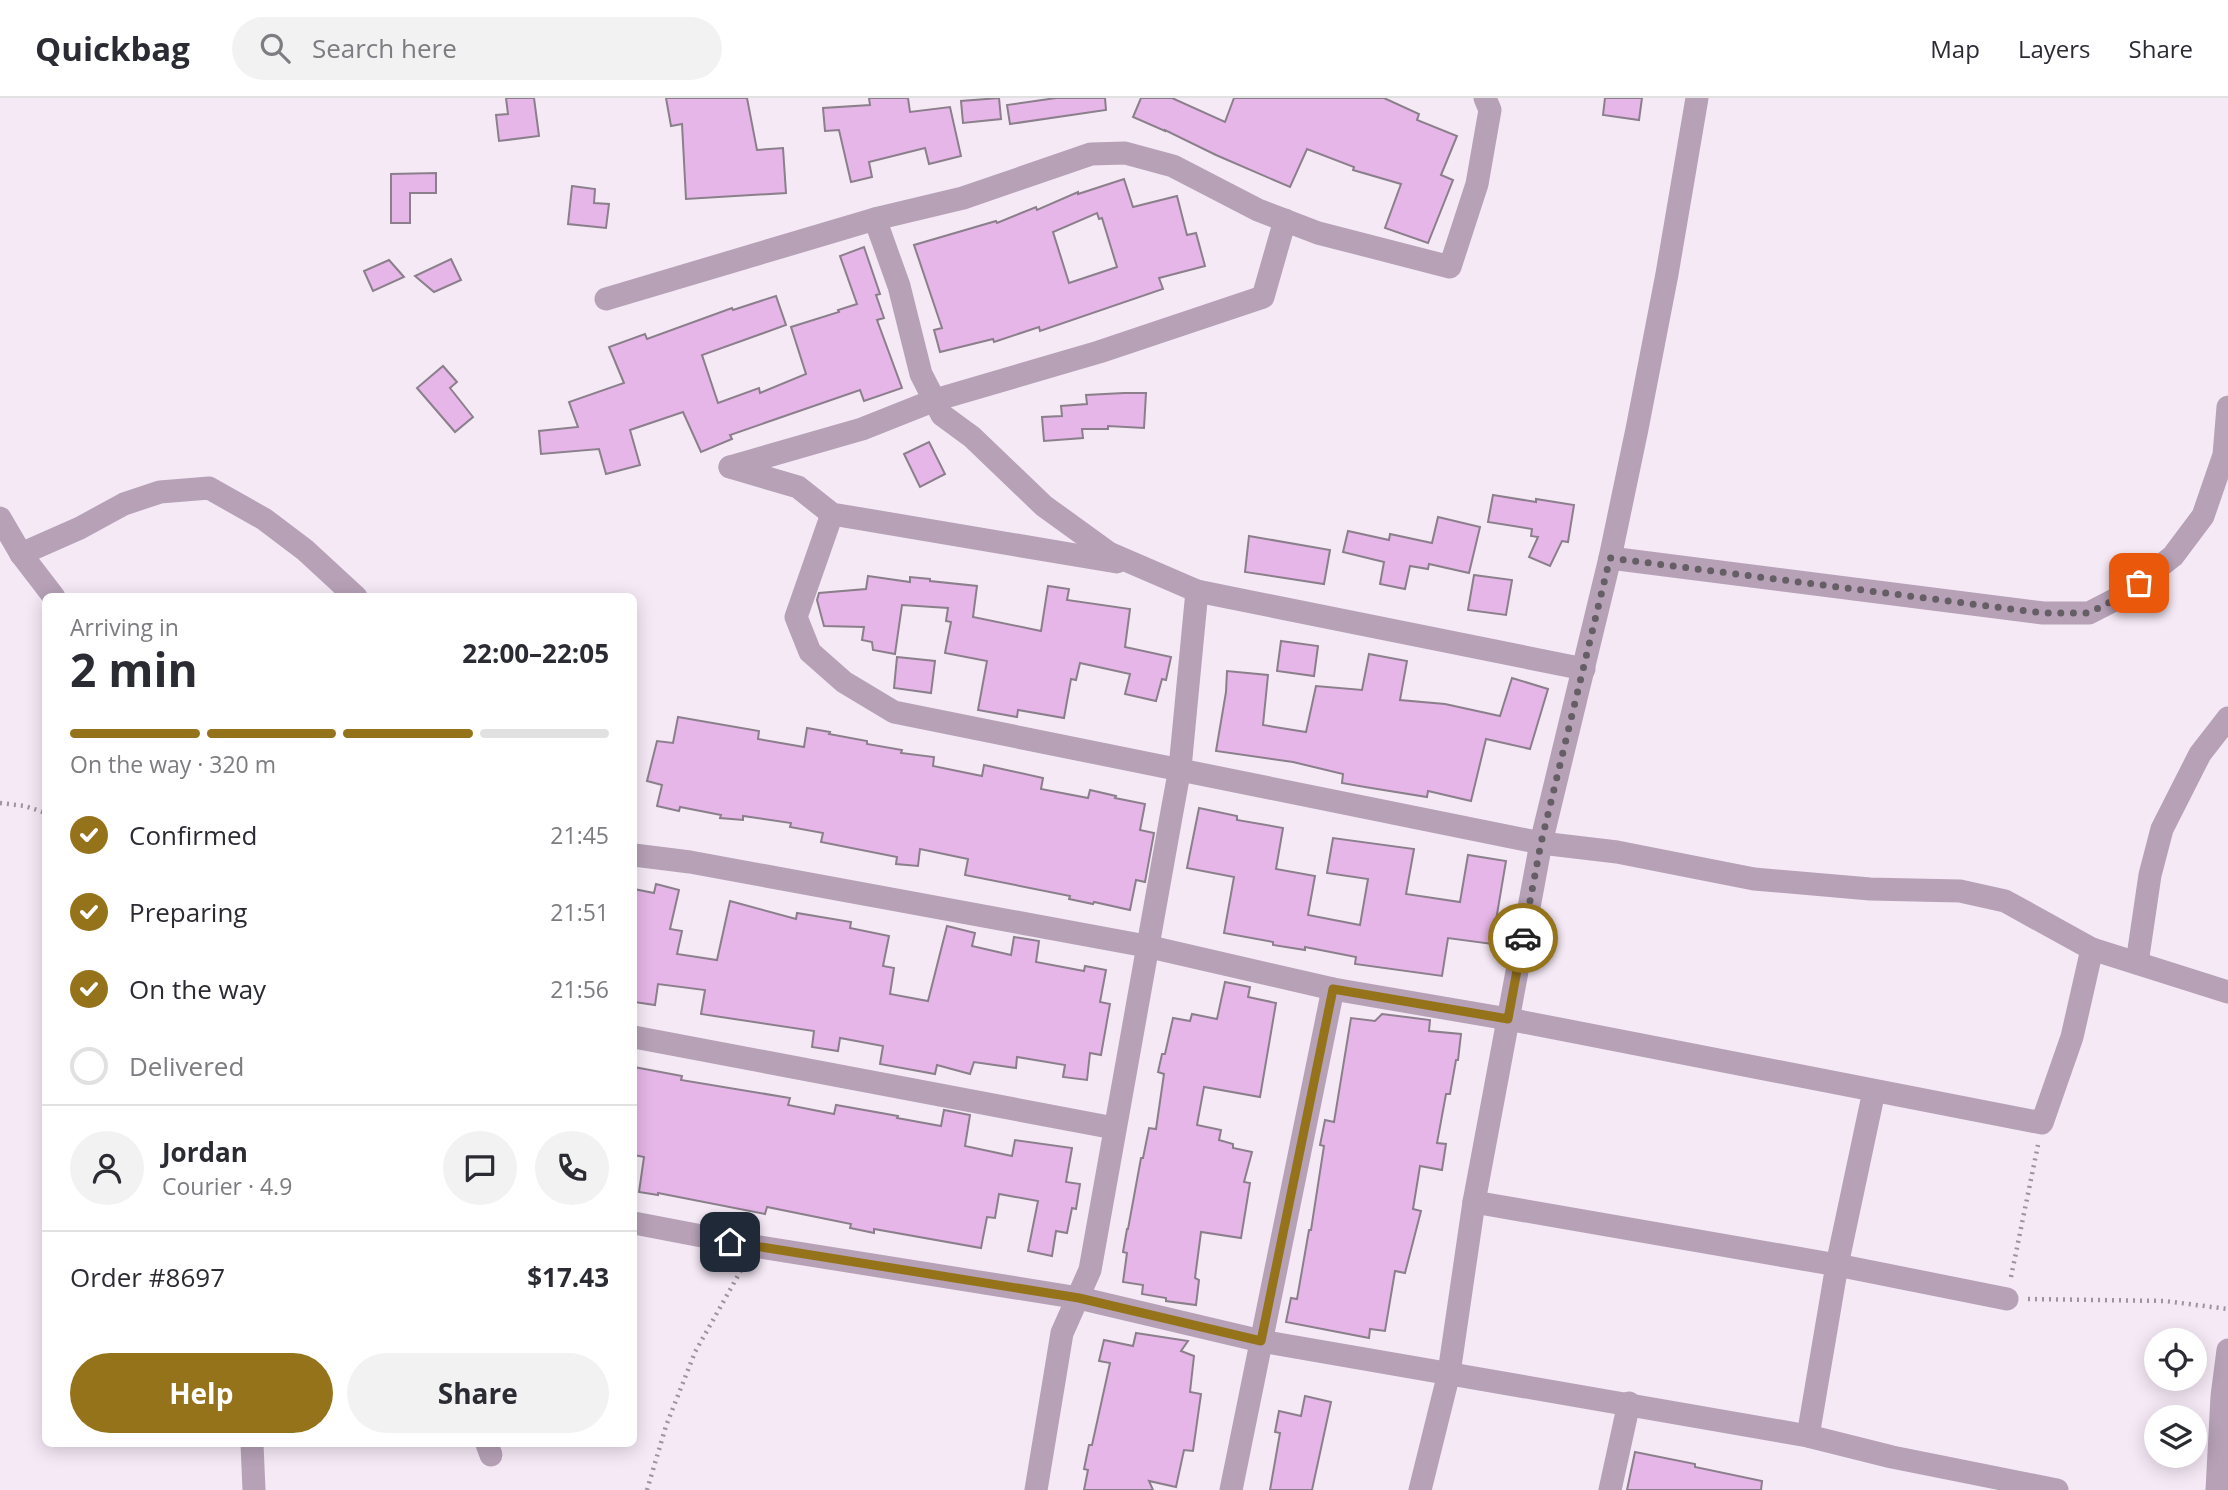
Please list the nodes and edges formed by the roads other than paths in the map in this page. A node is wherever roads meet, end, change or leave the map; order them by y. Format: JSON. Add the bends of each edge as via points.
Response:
{"nodes":[{"id":1,"x":1485,"y":98,"type":"edge"},
{"id":2,"x":1697,"y":98,"type":"edge"},
{"id":3,"x":875,"y":219,"type":"junction"},
{"id":4,"x":1284,"y":220,"type":"junction"},
{"id":5,"x":606,"y":299,"type":"dead end"},
{"id":6,"x":935,"y":400,"type":"junction"},
{"id":7,"x":2228,"y":407,"type":"edge"},
{"id":8,"x":832,"y":514,"type":"junction"},
{"id":9,"x":0,"y":518,"type":"edge"},
{"id":10,"x":21,"y":554,"type":"junction"},
{"id":11,"x":1610,"y":558,"type":"junction"},
{"id":12,"x":1139,"y":566,"type":"junction"},
{"id":13,"x":1197,"y":591,"type":"junction"},
{"id":14,"x":51,"y":593,"type":"edge"},
{"id":15,"x":352,"y":593,"type":"edge"},
{"id":16,"x":1584,"y":669,"type":"junction"},
{"id":17,"x":2228,"y":718,"type":"edge"},
{"id":18,"x":1180,"y":768,"type":"junction"},
{"id":19,"x":1541,"y":843,"type":"junction"},
{"id":20,"x":637,"y":855,"type":"edge"},
{"id":21,"x":1146,"y":946,"type":"junction"},
{"id":22,"x":2092,"y":949,"type":"junction"},
{"id":23,"x":2137,"y":963,"type":"junction"},
{"id":24,"x":1333,"y":989,"type":"junction"},
{"id":25,"x":2228,"y":992,"type":"edge"},
{"id":26,"x":1508,"y":1019,"type":"junction"},
{"id":27,"x":637,"y":1038,"type":"edge"},
{"id":28,"x":1874,"y":1091,"type":"junction"},
{"id":29,"x":1114,"y":1128,"type":"junction"},
{"id":30,"x":1474,"y":1202,"type":"junction"},
{"id":31,"x":637,"y":1224,"type":"edge"},
{"id":32,"x":1837,"y":1265,"type":"junction"},
{"id":33,"x":1079,"y":1298,"type":"junction"},
{"id":34,"x":2007,"y":1299,"type":"road end"},
{"id":35,"x":1261,"y":1341,"type":"junction"},
{"id":36,"x":2228,"y":1350,"type":"edge"},
{"id":37,"x":1449,"y":1373,"type":"junction"},
{"id":38,"x":1629,"y":1403,"type":"junction"},
{"id":39,"x":1808,"y":1436,"type":"junction"},
{"id":40,"x":252,"y":1447,"type":"edge"},
{"id":41,"x":2215,"y":1489,"type":"edge"},
{"id":42,"x":254,"y":1490,"type":"edge"},
{"id":43,"x":1036,"y":1490,"type":"edge"},
{"id":44,"x":1231,"y":1490,"type":"edge"},
{"id":45,"x":1420,"y":1490,"type":"edge"},
{"id":46,"x":1609,"y":1490,"type":"edge"},
{"id":47,"x":2053,"y":1490,"type":"edge"}],
"edges":[{"from":1,"to":4,"type":"street","via":[[1490,110],[1477,184],[1450,267]]},
{"from":2,"to":11,"type":"street"},
{"from":3,"to":4,"type":"street","via":[[963,198],[1091,154],[1125,153],[1172,166]]},
{"from":3,"to":5,"type":"street"},
{"from":3,"to":6,"type":"street","via":[[899,286],[921,374]]},
{"from":4,"to":6,"type":"street","via":[[1263,297]]},
{"from":6,"to":8,"type":"street","via":[[862,429],[730,467],[798,487]]},
{"from":6,"to":12,"type":"street","via":[[942,415],[972,437],[1044,506],[1109,553]]},
{"from":7,"to":11,"type":"street","via":[[2224,455],[2203,516],[2172,556],[2122,596],[2089,613],[2043,613]]},
{"from":8,"to":12,"type":"street"},
{"from":8,"to":18,"type":"street","via":[[796,617],[810,652],[844,682],[894,712]]},
{"from":9,"to":10,"type":"street"},
{"from":10,"to":14,"type":"street"},
{"from":10,"to":15,"type":"street","via":[[124,504],[160,492],[209,488],[264,519]]},
{"from":11,"to":16,"type":"street"},
{"from":12,"to":13,"type":"street"},
{"from":13,"to":16,"type":"street"},
{"from":13,"to":18,"type":"street"},
{"from":16,"to":19,"type":"street"},
{"from":17,"to":23,"type":"street","via":[[2200,754],[2162,829]]},
{"from":18,"to":19,"type":"street"},
{"from":18,"to":21,"type":"street"},
{"from":19,"to":22,"type":"street","via":[[1617,852],[1754,879],[1960,891],[2005,901]]},
{"from":19,"to":26,"type":"street"},
{"from":20,"to":21,"type":"street"},
{"from":21,"to":24,"type":"street"},
{"from":21,"to":29,"type":"street"},
{"from":22,"to":23,"type":"street"},
{"from":22,"to":28,"type":"street","via":[[2072,1037],[2042,1123]]},
{"from":23,"to":25,"type":"street"},
{"from":24,"to":26,"type":"street"},
{"from":24,"to":35,"type":"street"},
{"from":26,"to":28,"type":"street"},
{"from":26,"to":30,"type":"street"},
{"from":27,"to":29,"type":"street"},
{"from":28,"to":32,"type":"street"},
{"from":29,"to":33,"type":"street","via":[[1090,1270]]},
{"from":30,"to":32,"type":"street"},
{"from":30,"to":37,"type":"street"},
{"from":31,"to":33,"type":"street"},
{"from":32,"to":34,"type":"street"},
{"from":32,"to":39,"type":"street"},
{"from":33,"to":35,"type":"street"},
{"from":33,"to":43,"type":"street","via":[[1062,1333]]},
{"from":35,"to":37,"type":"street"},
{"from":35,"to":44,"type":"street"},
{"from":36,"to":41,"type":"street"},
{"from":37,"to":38,"type":"street"},
{"from":37,"to":45,"type":"street"},
{"from":38,"to":39,"type":"street"},
{"from":38,"to":46,"type":"street"},
{"from":39,"to":47,"type":"street"},
{"from":40,"to":42,"type":"street"}]}
